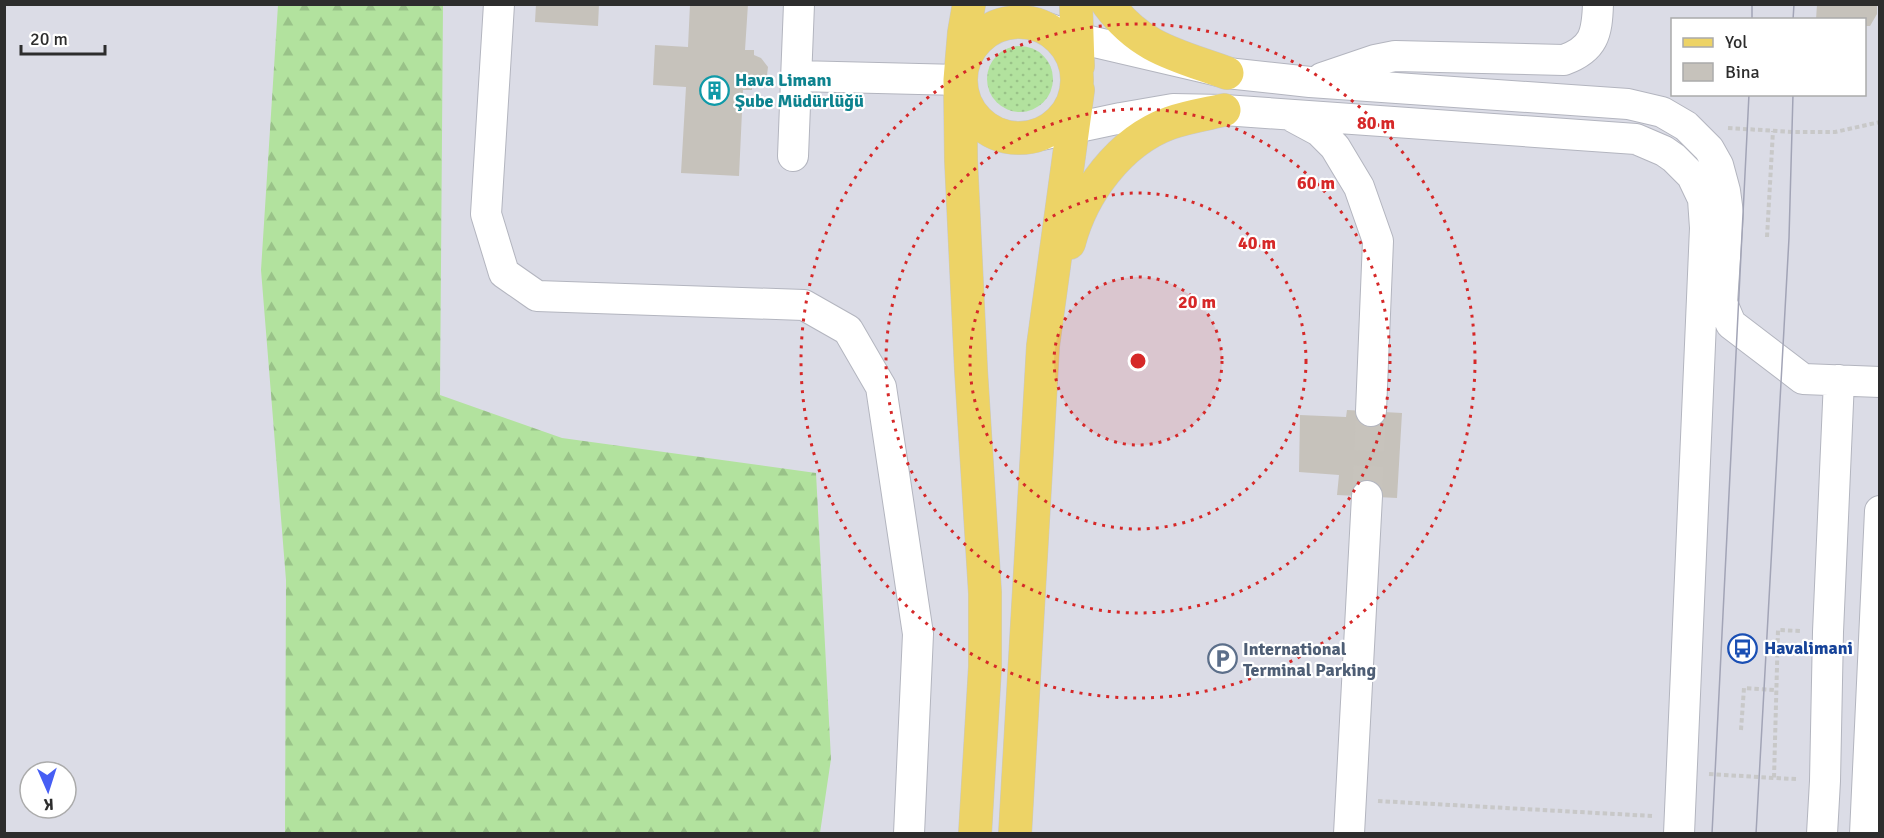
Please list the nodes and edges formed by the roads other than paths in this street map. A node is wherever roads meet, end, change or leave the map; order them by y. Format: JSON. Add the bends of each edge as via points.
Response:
{"nodes":[{"id":1,"x":499,"y":4,"type":"edge"},
{"id":2,"x":799,"y":4,"type":"edge"},
{"id":3,"x":969,"y":4,"type":"edge"},
{"id":4,"x":1076,"y":4,"type":"edge"},
{"id":5,"x":1108,"y":4,"type":"edge"},
{"id":6,"x":1598,"y":4,"type":"edge"},
{"id":7,"x":1041,"y":26,"type":"junction"},
{"id":8,"x":1077,"y":38,"type":"junction"},
{"id":9,"x":1227,"y":73,"type":"junction"},
{"id":10,"x":796,"y":76,"type":"junction"},
{"id":11,"x":960,"y":80,"type":"junction"},
{"id":12,"x":1078,"y":80,"type":"junction"},
{"id":13,"x":1310,"y":82,"type":"junction"},
{"id":14,"x":1224,"y":110,"type":"junction"},
{"id":15,"x":1287,"y":114,"type":"junction"},
{"id":16,"x":1073,"y":128,"type":"junction"},
{"id":17,"x":1041,"y":135,"type":"junction"},
{"id":18,"x":794,"y":156,"type":"dead end"},
{"id":19,"x":1043,"y":346,"type":"junction"},
{"id":20,"x":1839,"y":380,"type":"junction"},
{"id":21,"x":1880,"y":382,"type":"edge"},
{"id":22,"x":1371,"y":411,"type":"tunnel mouth"},
{"id":23,"x":1367,"y":496,"type":"tunnel mouth"},
{"id":24,"x":1880,"y":511,"type":"edge"},
{"id":25,"x":909,"y":834,"type":"edge"},
{"id":26,"x":975,"y":834,"type":"edge"},
{"id":27,"x":1015,"y":834,"type":"edge"},
{"id":28,"x":1349,"y":834,"type":"edge"},
{"id":29,"x":1679,"y":834,"type":"edge"},
{"id":30,"x":1822,"y":834,"type":"edge"},
{"id":31,"x":1865,"y":834,"type":"edge"}],
"edges":[{"from":1,"to":25,"type":"street","via":[[486,214],[504,273],[537,296],[804,305],[848,330],[881,387],[918,633]]},
{"from":2,"to":10,"type":"street"},
{"from":3,"to":11,"type":"main road"},
{"from":4,"to":8,"type":"main road"},
{"from":5,"to":9,"type":"main road","via":[[1135,34],[1156,47]]},
{"from":6,"to":13,"type":"street","via":[[1590,44],[1579,55],[1564,60],[1395,56]]},
{"from":7,"to":8,"type":"street"},
{"from":7,"to":11,"type":"main road","via":[[1002,24],[986,32],[972,45]]},
{"from":7,"to":12,"type":"main road","via":[[1058,36],[1071,51]]},
{"from":8,"to":9,"type":"street"},
{"from":8,"to":12,"type":"main road"},
{"from":9,"to":13,"type":"street"},
{"from":10,"to":11,"type":"street"},
{"from":10,"to":18,"type":"street"},
{"from":11,"to":17,"type":"main road","via":[[963,99],[985,128],[1002,137]]},
{"from":11,"to":26,"type":"main road","via":[[970,347],[985,593],[985,668]]},
{"from":12,"to":16,"type":"main road"},
{"from":12,"to":17,"type":"main road","via":[[1071,109],[1058,125]]},
{"from":13,"to":20,"type":"street","via":[[1628,104],[1662,112],[1686,126],[1709,149],[1718,165],[1728,213],[1722,303],[1731,324],[1803,379]]},
{"from":14,"to":15,"type":"street"},
{"from":14,"to":16,"type":"street","via":[[1173,110]]},
{"from":14,"to":19,"type":"main road","via":[[1169,124],[1140,139],[1103,174],[1083,206],[1072,234]]},
{"from":15,"to":22,"type":"street","via":[[1319,131],[1335,147],[1359,187],[1378,241]]},
{"from":15,"to":29,"type":"street","via":[[1636,140],[1664,151],[1692,176],[1702,199],[1705,228]]},
{"from":16,"to":17,"type":"street"},
{"from":16,"to":19,"type":"main road"},
{"from":19,"to":27,"type":"main road"},
{"from":20,"to":21,"type":"street"},
{"from":20,"to":30,"type":"street"},
{"from":23,"to":28,"type":"street"},
{"from":24,"to":31,"type":"street"}]}
